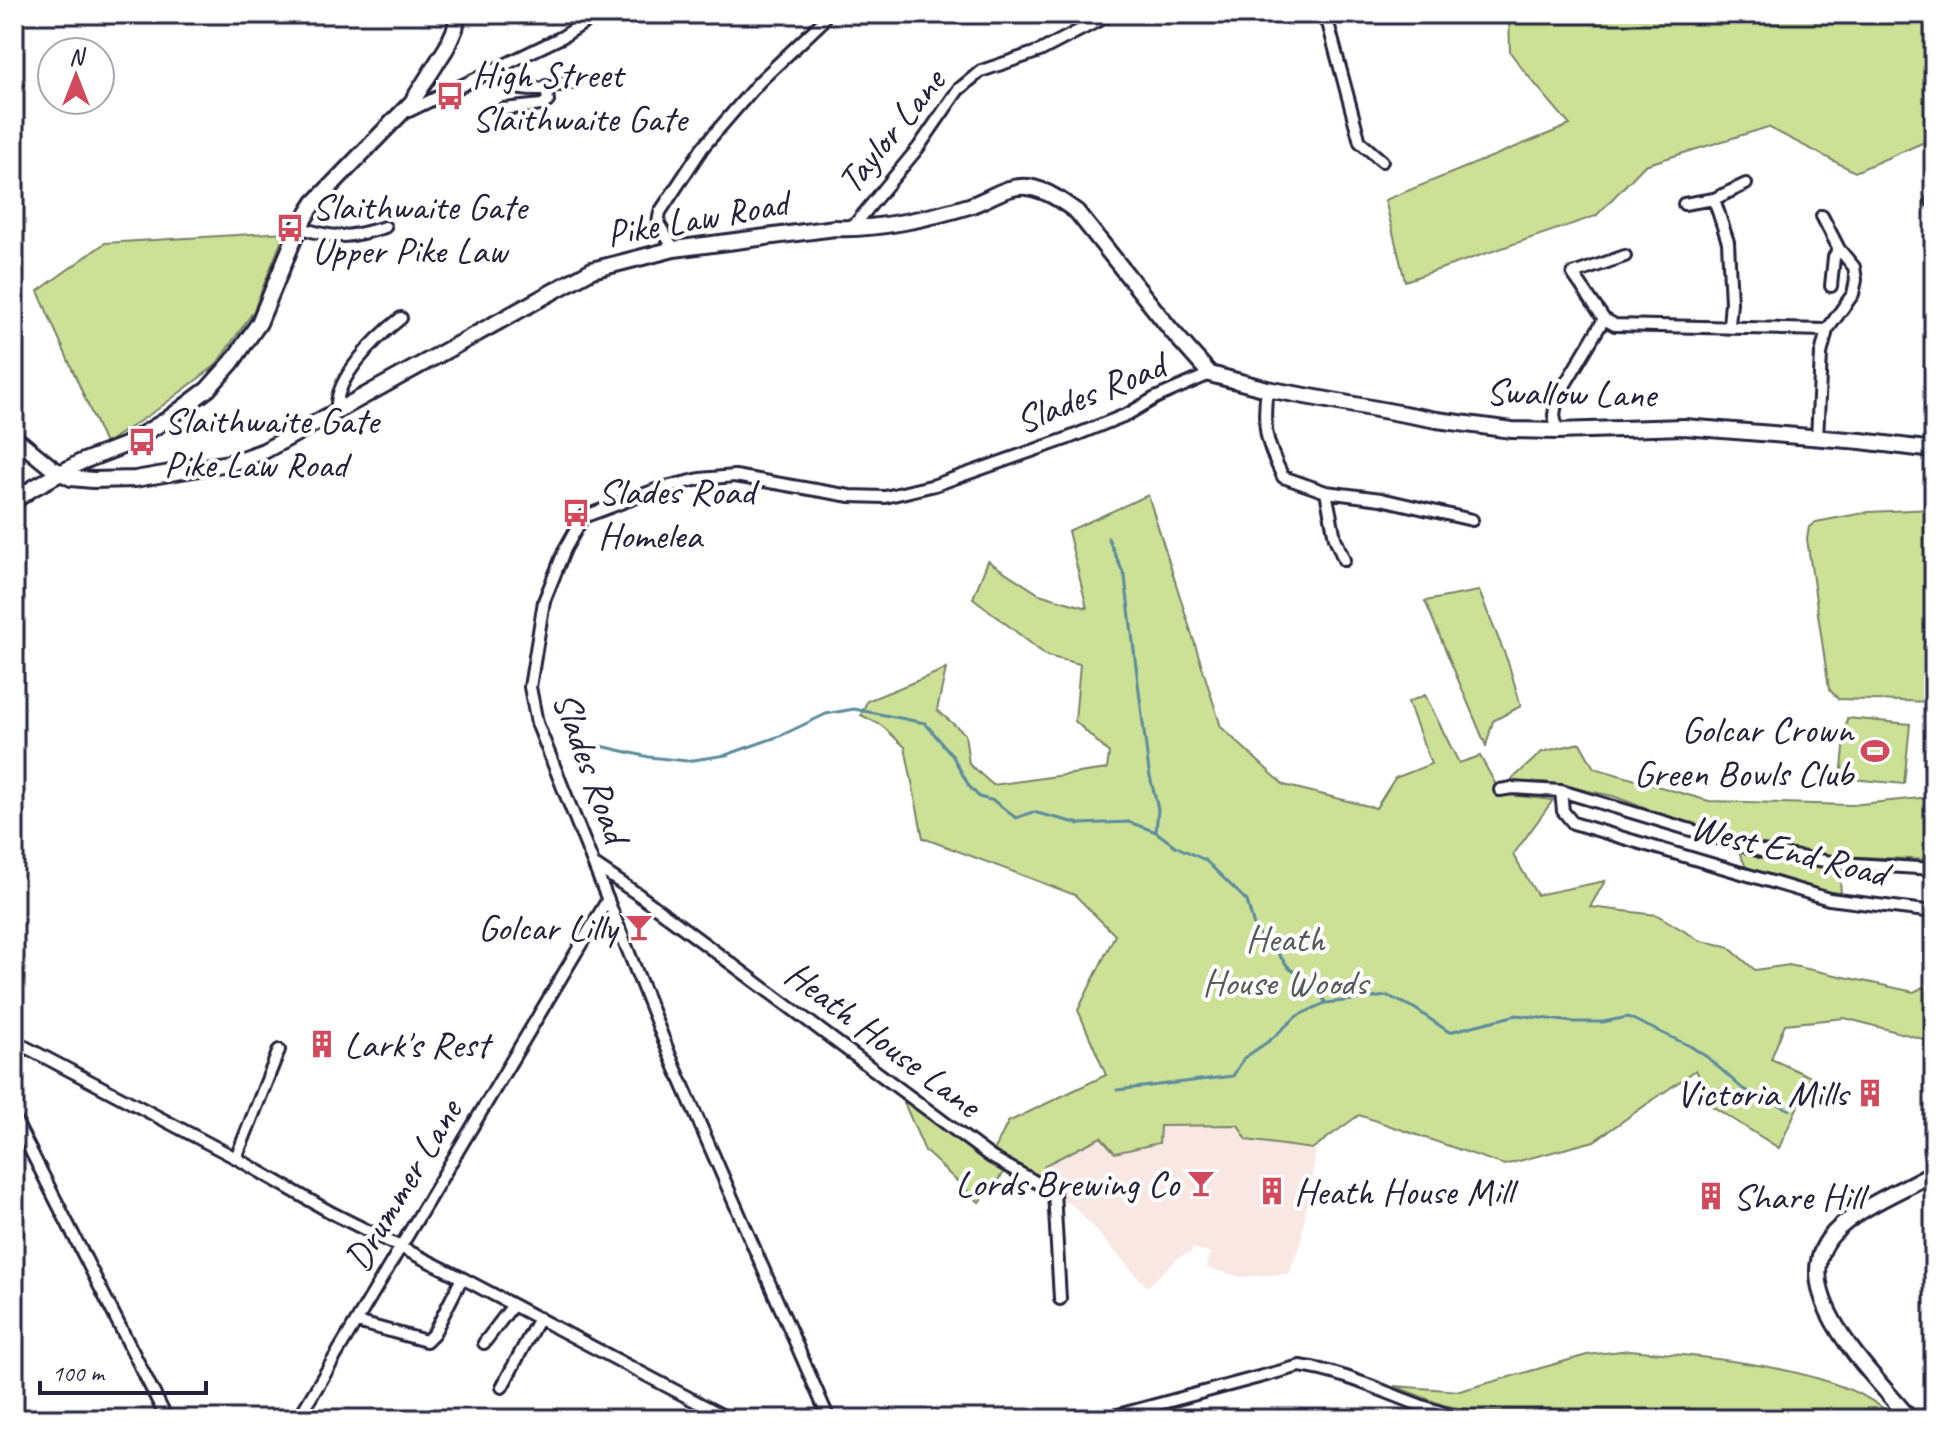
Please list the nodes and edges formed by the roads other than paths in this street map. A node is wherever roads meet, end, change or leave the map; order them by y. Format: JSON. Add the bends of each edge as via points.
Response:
{"nodes":[{"id":1,"x":458,"y":14,"type":"edge"},
{"id":2,"x":826,"y":14,"type":"edge"},
{"id":3,"x":1111,"y":14,"type":"edge"},
{"id":4,"x":1315,"y":14,"type":"edge"},
{"id":5,"x":594,"y":15,"type":"edge"},
{"id":6,"x":495,"y":69,"type":"junction"},
{"id":7,"x":575,"y":82,"type":"dead end"},
{"id":8,"x":546,"y":86,"type":"junction"},
{"id":9,"x":503,"y":109,"type":"dead end"},
{"id":10,"x":403,"y":113,"type":"junction"},
{"id":11,"x":1382,"y":161,"type":"dead end"},
{"id":12,"x":1746,"y":184,"type":"dead end"},
{"id":13,"x":1714,"y":199,"type":"junction"},
{"id":14,"x":1684,"y":204,"type":"dead end"},
{"id":15,"x":1822,"y":216,"type":"dead end"},
{"id":16,"x":299,"y":227,"type":"junction"},
{"id":17,"x":385,"y":227,"type":"dead end"},
{"id":18,"x":851,"y":229,"type":"junction"},
{"id":19,"x":674,"y":249,"type":"junction"},
{"id":20,"x":1839,"y":249,"type":"junction"},
{"id":21,"x":1625,"y":256,"type":"dead end"},
{"id":22,"x":1831,"y":286,"type":"dead end"},
{"id":23,"x":401,"y":318,"type":"dead end"},
{"id":24,"x":1604,"y":319,"type":"junction"},
{"id":25,"x":1729,"y":325,"type":"junction"},
{"id":26,"x":1827,"y":330,"type":"junction"},
{"id":27,"x":1210,"y":374,"type":"junction"},
{"id":28,"x":1267,"y":389,"type":"junction"},
{"id":29,"x":337,"y":411,"type":"junction"},
{"id":30,"x":1557,"y":431,"type":"junction"},
{"id":31,"x":14,"y":437,"type":"edge"},
{"id":32,"x":1817,"y":439,"type":"junction"},
{"id":33,"x":1934,"y":450,"type":"edge"},
{"id":34,"x":60,"y":473,"type":"junction"},
{"id":35,"x":1326,"y":492,"type":"junction"},
{"id":36,"x":14,"y":501,"type":"edge"},
{"id":37,"x":1472,"y":520,"type":"dead end"},
{"id":38,"x":1344,"y":560,"type":"dead end"},
{"id":39,"x":1500,"y":790,"type":"dead end"},
{"id":40,"x":1561,"y":791,"type":"junction"},
{"id":41,"x":594,"y":865,"type":"junction"},
{"id":42,"x":1934,"y":869,"type":"edge"},
{"id":43,"x":608,"y":899,"type":"junction"},
{"id":44,"x":1934,"y":912,"type":"edge"},
{"id":45,"x":14,"y":1041,"type":"edge"},
{"id":46,"x":279,"y":1050,"type":"dead end"},
{"id":47,"x":14,"y":1118,"type":"edge"},
{"id":48,"x":1934,"y":1149,"type":"edge"},
{"id":49,"x":236,"y":1158,"type":"junction"},
{"id":50,"x":1934,"y":1172,"type":"edge"},
{"id":51,"x":400,"y":1248,"type":"junction"},
{"id":52,"x":462,"y":1278,"type":"junction"},
{"id":53,"x":1060,"y":1299,"type":"dead end"},
{"id":54,"x":513,"y":1305,"type":"junction"},
{"id":55,"x":539,"y":1318,"type":"junction"},
{"id":56,"x":357,"y":1322,"type":"junction"},
{"id":57,"x":484,"y":1343,"type":"dead end"},
{"id":58,"x":502,"y":1387,"type":"dead end"},
{"id":59,"x":167,"y":1419,"type":"edge"},
{"id":60,"x":298,"y":1419,"type":"edge"},
{"id":61,"x":729,"y":1419,"type":"edge"},
{"id":62,"x":829,"y":1419,"type":"edge"},
{"id":63,"x":1103,"y":1419,"type":"edge"},
{"id":64,"x":1468,"y":1419,"type":"edge"},
{"id":65,"x":1910,"y":1419,"type":"edge"}],
"edges":[{"from":1,"to":10,"type":"street","via":[[447,47]]},
{"from":2,"to":19,"type":"street","via":[[703,147],[660,212],[658,223]]},
{"from":3,"to":18,"type":"street","name":"Taylor Lane","via":[[969,80]]},
{"from":4,"to":11,"type":"street","via":[[1328,23],[1360,142]]},
{"from":5,"to":6,"type":"street"},
{"from":6,"to":8,"type":"street","via":[[508,87],[521,91]]},
{"from":6,"to":10,"type":"street"},
{"from":7,"to":8,"type":"street"},
{"from":8,"to":9,"type":"street","via":[[548,101],[542,105]]},
{"from":10,"to":16,"type":"street","via":[[315,202]]},
{"from":12,"to":13,"type":"street"},
{"from":13,"to":14,"type":"street"},
{"from":13,"to":25,"type":"street","via":[[1728,242]]},
{"from":15,"to":20,"type":"street"},
{"from":16,"to":17,"type":"street","via":[[324,236],[351,237]]},
{"from":16,"to":34,"type":"street","via":[[259,323],[208,389],[125,445]]},
{"from":18,"to":19,"type":"street","name":"Pike Law Road"},
{"from":18,"to":27,"type":"street","name":"Pike Law Road","via":[[938,215],[1015,187],[1057,197],[1077,212]]},
{"from":19,"to":29,"type":"street","name":"Pike Law Road","via":[[592,270]]},
{"from":20,"to":22,"type":"street"},
{"from":20,"to":26,"type":"street","via":[[1854,267],[1856,280],[1853,294]]},
{"from":21,"to":24,"type":"street","via":[[1573,274]]},
{"from":23,"to":29,"type":"street","via":[[347,377]]},
{"from":24,"to":25,"type":"street","via":[[1615,325]]},
{"from":24,"to":30,"type":"street","via":[[1557,398]]},
{"from":25,"to":26,"type":"street"},
{"from":26,"to":32,"type":"street"},
{"from":27,"to":28,"type":"street","name":"Swallow Lane"},
{"from":27,"to":41,"type":"street","name":"Slades Road","via":[[1066,439],[885,497],[735,476],[661,488],[583,517],[544,601],[530,687],[537,723]]},
{"from":28,"to":30,"type":"street","name":"Swallow Lane","via":[[1437,420]]},
{"from":28,"to":35,"type":"street","via":[[1267,443],[1283,477]]},
{"from":29,"to":34,"type":"street","name":"Pike Law Road","via":[[234,462],[135,479],[93,480]]},
{"from":30,"to":32,"type":"street","name":"Swallow Lane","via":[[1684,427]]},
{"from":31,"to":34,"type":"street"},
{"from":32,"to":33,"type":"street","name":"Swallow Lane"},
{"from":34,"to":36,"type":"street"},
{"from":35,"to":37,"type":"street"},
{"from":35,"to":38,"type":"street"},
{"from":39,"to":40,"type":"street"},
{"from":40,"to":42,"type":"street","via":[[1761,851]]},
{"from":40,"to":44,"type":"street","name":"West End Road","via":[[1563,811],[1573,823],[1829,899]]},
{"from":41,"to":43,"type":"street","name":"Slades Road"},
{"from":41,"to":53,"type":"street","name":"Heath House Lane","via":[[979,1148],[1054,1192]]},
{"from":43,"to":51,"type":"street","name":"Drummer Lane"},
{"from":43,"to":62,"type":"street","name":"Slades Road","via":[[671,1058]]},
{"from":45,"to":49,"type":"street"},
{"from":46,"to":49,"type":"street"},
{"from":47,"to":59,"type":"street"},
{"from":48,"to":50,"type":"street"},
{"from":49,"to":51,"type":"street"},
{"from":50,"to":65,"type":"street","via":[[1840,1227],[1825,1244],[1819,1266],[1830,1317]]},
{"from":51,"to":52,"type":"street"},
{"from":51,"to":56,"type":"street","name":"Drummer Lane"},
{"from":52,"to":54,"type":"street"},
{"from":52,"to":56,"type":"street","via":[[426,1341]]},
{"from":54,"to":55,"type":"street"},
{"from":54,"to":57,"type":"street"},
{"from":55,"to":58,"type":"street"},
{"from":55,"to":61,"type":"street"},
{"from":56,"to":60,"type":"street","name":"Drummer Lane"},
{"from":63,"to":64,"type":"street","via":[[1300,1366],[1363,1381],[1439,1413]]}]}
